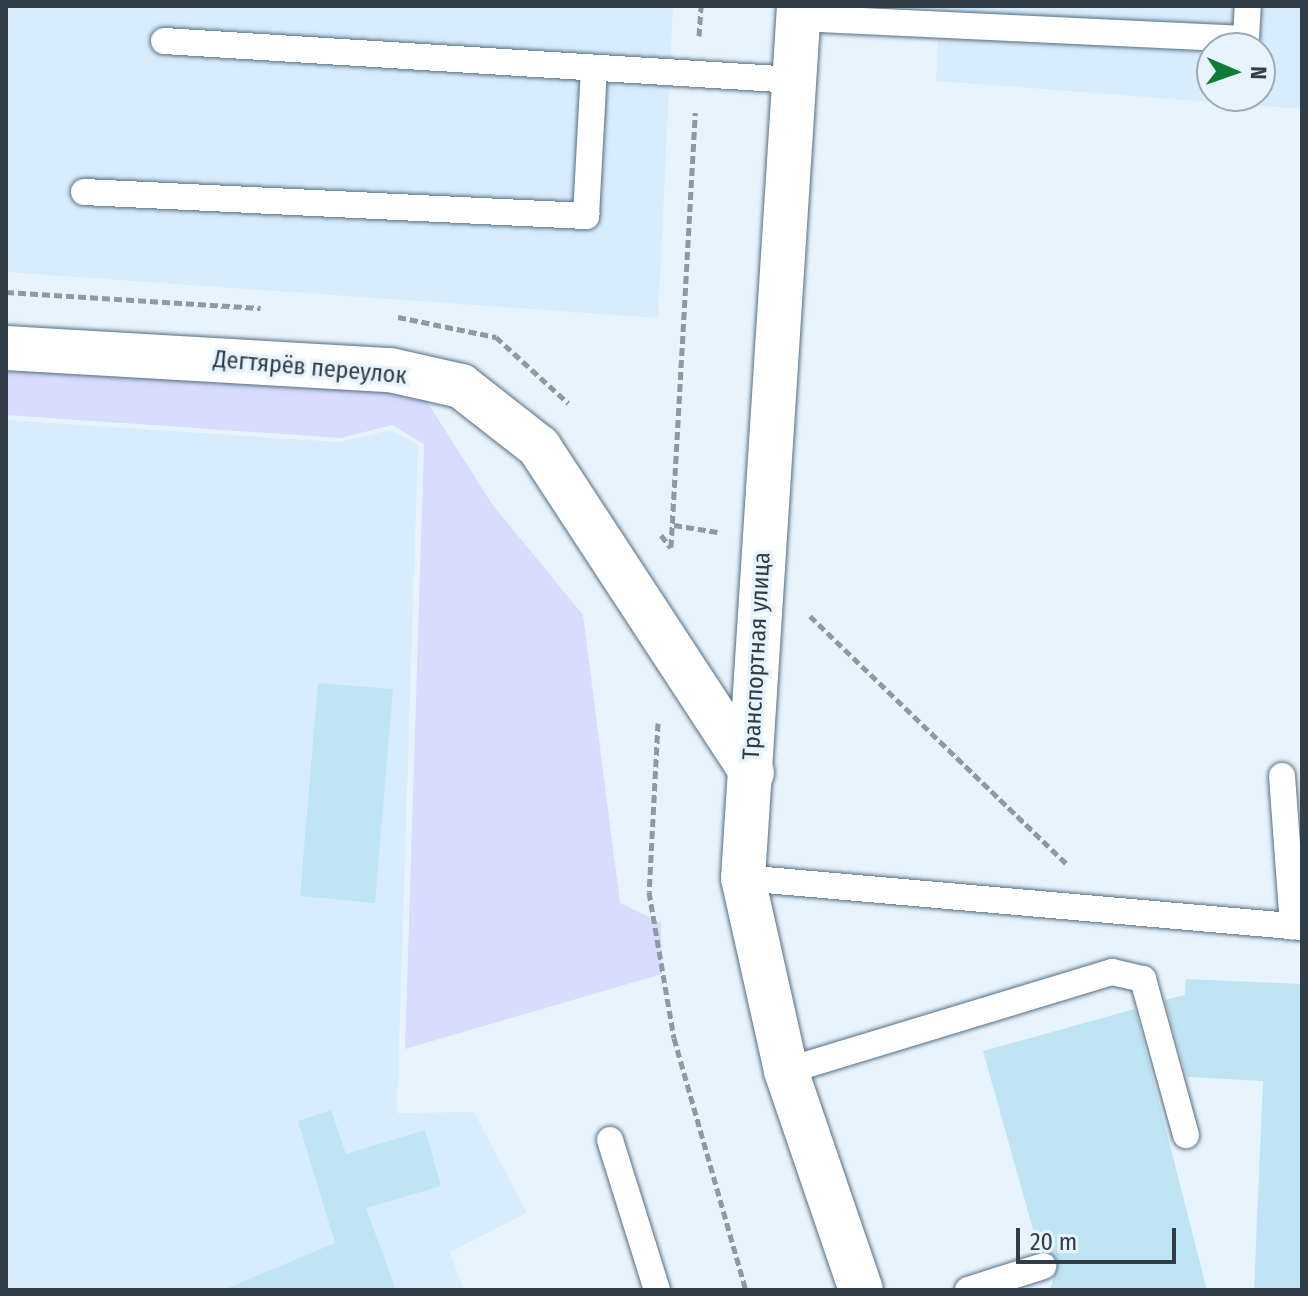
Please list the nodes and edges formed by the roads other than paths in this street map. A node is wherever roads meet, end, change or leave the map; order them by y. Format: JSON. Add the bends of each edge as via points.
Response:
{"nodes":[{"id":1,"x":1248,"y":6,"type":"edge"},
{"id":2,"x":798,"y":12,"type":"edge"},
{"id":3,"x":1033,"y":18,"type":"edge"},
{"id":4,"x":164,"y":41,"type":"dead end"},
{"id":5,"x":594,"y":68,"type":"junction"},
{"id":6,"x":794,"y":80,"type":"junction"},
{"id":7,"x":84,"y":192,"type":"dead end"},
{"id":8,"x":6,"y":348,"type":"edge"},
{"id":9,"x":752,"y":773,"type":"junction"},
{"id":10,"x":1282,"y":776,"type":"dead end"},
{"id":11,"x":743,"y":878,"type":"junction"},
{"id":12,"x":1298,"y":927,"type":"edge"},
{"id":13,"x":786,"y":1071,"type":"junction"},
{"id":14,"x":1186,"y":1135,"type":"dead end"},
{"id":15,"x":610,"y":1140,"type":"dead end"},
{"id":16,"x":1043,"y":1266,"type":"dead end"},
{"id":17,"x":657,"y":1290,"type":"edge"},
{"id":18,"x":861,"y":1290,"type":"edge"},
{"id":19,"x":968,"y":1290,"type":"edge"}],
"edges":[{"from":1,"to":3,"type":"lane","via":[[1246,39]]},
{"from":2,"to":3,"type":"lane"},
{"from":2,"to":6,"type":"street","name":"Транспортная улица"},
{"from":4,"to":5,"type":"lane"},
{"from":5,"to":6,"type":"lane"},
{"from":5,"to":7,"type":"lane","via":[[586,216]]},
{"from":6,"to":9,"type":"street","name":"Транспортная улица"},
{"from":8,"to":9,"type":"street","name":"Дегтярёв переулок","via":[[390,370],[461,386],[539,447]]},
{"from":9,"to":11,"type":"street","name":"Транспортная улица"},
{"from":10,"to":12,"type":"lane"},
{"from":11,"to":12,"type":"lane"},
{"from":11,"to":13,"type":"street","name":"Транспортная улица"},
{"from":13,"to":14,"type":"lane","via":[[1112,972],[1143,979]]},
{"from":13,"to":18,"type":"street","name":"Транспортная улица"},
{"from":15,"to":17,"type":"lane"},
{"from":16,"to":19,"type":"lane"}]}
